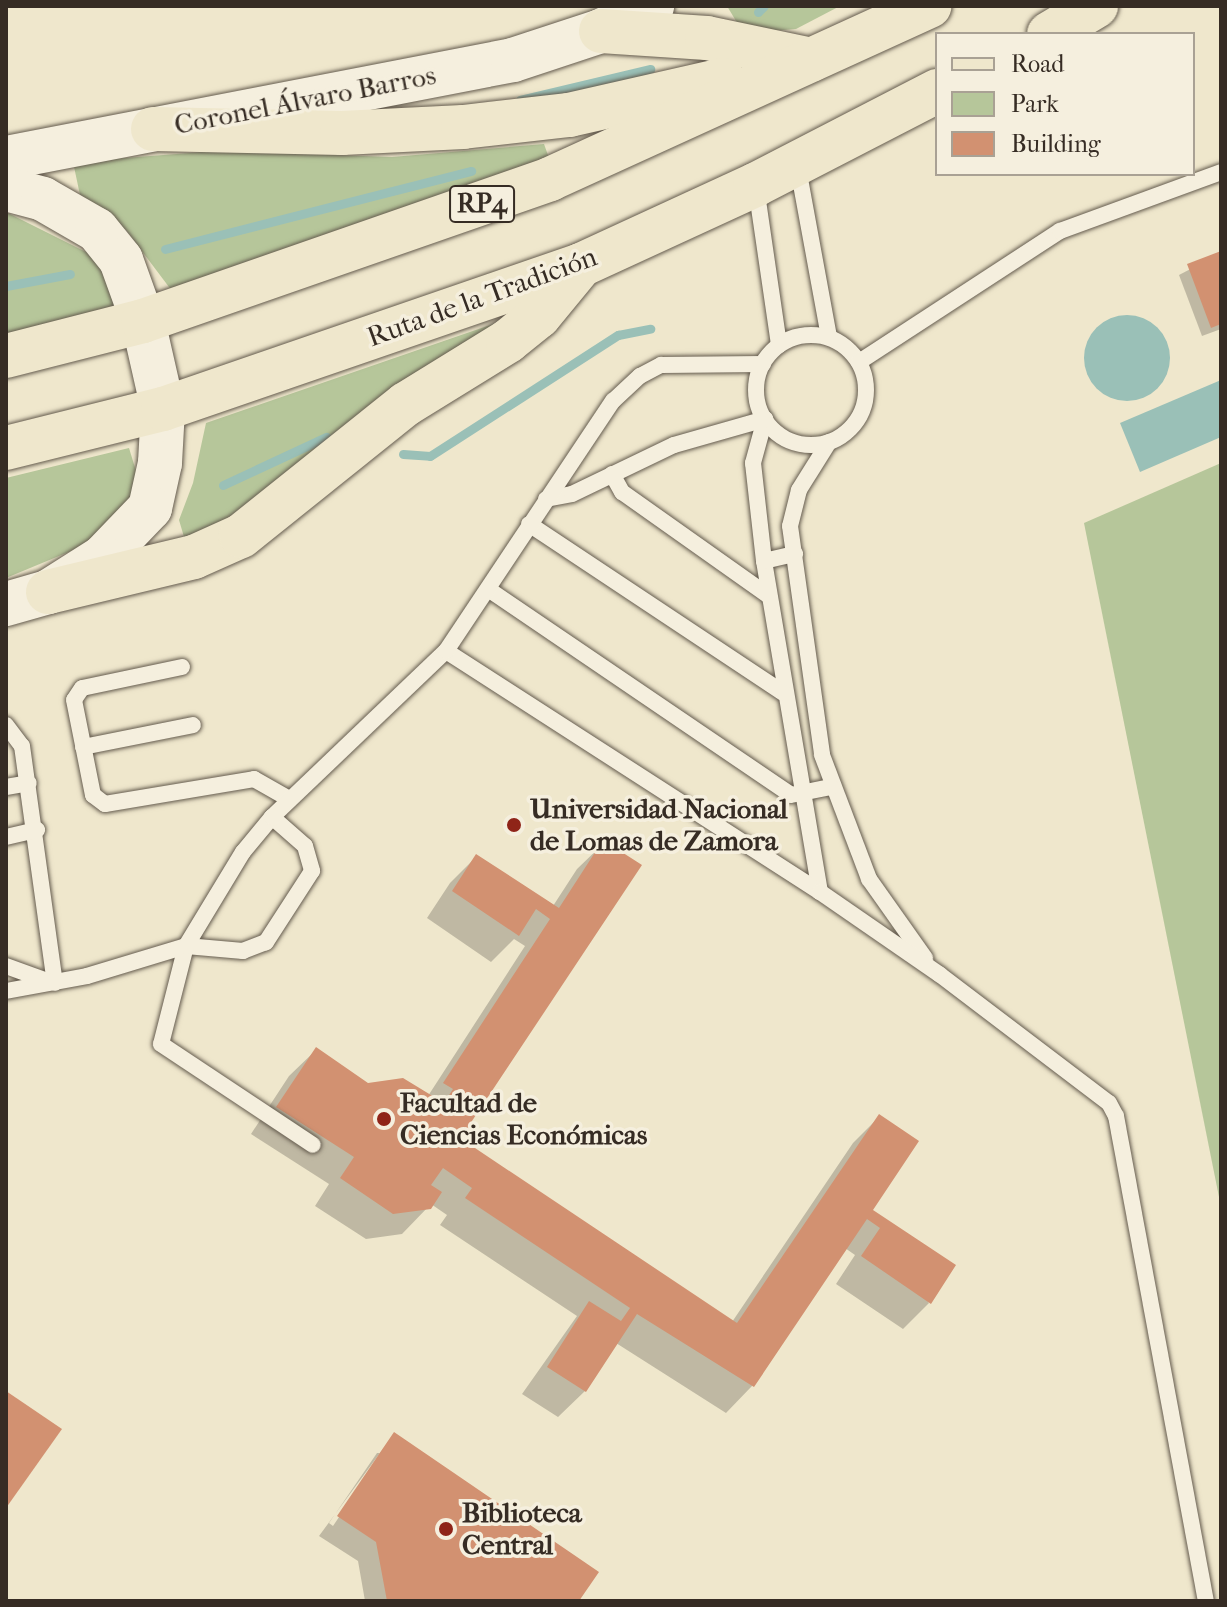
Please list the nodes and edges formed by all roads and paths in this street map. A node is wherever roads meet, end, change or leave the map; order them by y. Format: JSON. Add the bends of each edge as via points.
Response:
{"nodes":[{"id":1,"x":652,"y":6,"type":"edge"},
{"id":2,"x":929,"y":6,"type":"edge"},
{"id":3,"x":1096,"y":6,"type":"edge"},
{"id":4,"x":598,"y":18,"type":"edge"},
{"id":5,"x":1052,"y":32,"type":"edge"},
{"id":6,"x":811,"y":60,"type":"junction"},
{"id":7,"x":935,"y":92,"type":"edge"},
{"id":8,"x":153,"y":129,"type":"junction"},
{"id":9,"x":6,"y":158,"type":"edge"},
{"id":10,"x":797,"y":162,"type":"junction"},
{"id":11,"x":1221,"y":172,"type":"edge"},
{"id":12,"x":755,"y":185,"type":"junction"},
{"id":13,"x":6,"y":189,"type":"edge"},
{"id":14,"x":581,"y":265,"type":"junction"},
{"id":15,"x":143,"y":321,"type":"junction"},
{"id":16,"x":829,"y":337,"type":"junction"},
{"id":17,"x":779,"y":345,"type":"junction"},
{"id":18,"x":6,"y":356,"type":"edge"},
{"id":19,"x":859,"y":362,"type":"junction"},
{"id":20,"x":763,"y":364,"type":"junction"},
{"id":21,"x":163,"y":409,"type":"junction"},
{"id":22,"x":765,"y":419,"type":"junction"},
{"id":23,"x":829,"y":442,"type":"junction"},
{"id":24,"x":6,"y":448,"type":"edge"},
{"id":25,"x":612,"y":474,"type":"junction"},
{"id":26,"x":546,"y":499,"type":"junction"},
{"id":27,"x":529,"y":524,"type":"junction"},
{"id":28,"x":795,"y":554,"type":"junction"},
{"id":29,"x":764,"y":561,"type":"junction"},
{"id":30,"x":488,"y":589,"type":"junction"},
{"id":31,"x":48,"y":592,"type":"junction"},
{"id":32,"x":769,"y":596,"type":"junction"},
{"id":33,"x":6,"y":604,"type":"edge"},
{"id":34,"x":446,"y":651,"type":"junction"},
{"id":35,"x":182,"y":667,"type":"dead end"},
{"id":36,"x":783,"y":693,"type":"junction"},
{"id":37,"x":6,"y":725,"type":"edge"},
{"id":38,"x":193,"y":725,"type":"dead end"},
{"id":39,"x":83,"y":747,"type":"junction"},
{"id":40,"x":29,"y":783,"type":"junction"},
{"id":41,"x":6,"y":787,"type":"edge"},
{"id":42,"x":831,"y":787,"type":"junction"},
{"id":43,"x":801,"y":796,"type":"junction"},
{"id":44,"x":289,"y":799,"type":"junction"},
{"id":45,"x":272,"y":817,"type":"junction"},
{"id":46,"x":37,"y":830,"type":"junction"},
{"id":47,"x":6,"y":837,"type":"edge"},
{"id":48,"x":820,"y":892,"type":"junction"},
{"id":49,"x":186,"y":946,"type":"junction"},
{"id":50,"x":6,"y":966,"type":"edge"},
{"id":51,"x":939,"y":974,"type":"junction"},
{"id":52,"x":55,"y":983,"type":"junction"},
{"id":53,"x":6,"y":991,"type":"edge"},
{"id":54,"x":313,"y":1145,"type":"dead end"},
{"id":55,"x":1206,"y":1601,"type":"edge"}],
"edges":[{"from":1,"to":4,"type":"main road","name":"Coronel Álvaro Barros"},
{"from":2,"to":6,"type":"main road","number":"RP4"},
{"from":3,"to":5,"type":"main road"},
{"from":4,"to":6,"type":"main road"},
{"from":4,"to":8,"type":"main road","name":"Coronel Álvaro Barros","via":[[513,60]]},
{"from":6,"to":8,"type":"main road","via":[[569,115],[463,127],[342,133]]},
{"from":6,"to":15,"type":"main road","number":"RP4","via":[[550,179],[345,255]]},
{"from":7,"to":10,"type":"main road","name":"Ruta de la Tradición"},
{"from":8,"to":9,"type":"main road","name":"Coronel Álvaro Barros"},
{"from":10,"to":12,"type":"main road","name":"Ruta de la Tradición"},
{"from":10,"to":16,"type":"lane"},
{"from":11,"to":19,"type":"lane","via":[[1060,231]]},
{"from":12,"to":14,"type":"main road","name":"Ruta de la Tradición"},
{"from":12,"to":17,"type":"lane"},
{"from":13,"to":15,"type":"main road","via":[[43,199],[97,230],[121,260]]},
{"from":14,"to":21,"type":"main road","name":"Ruta de la Tradición"},
{"from":14,"to":31,"type":"main road","via":[[539,316],[508,341],[406,404],[241,536],[194,557]]},
{"from":15,"to":18,"type":"main road","number":"RP4"},
{"from":15,"to":21,"type":"main road"},
{"from":16,"to":17,"type":"lane","via":[[803,336]]},
{"from":16,"to":19,"type":"lane"},
{"from":17,"to":20,"type":"lane"},
{"from":19,"to":23,"type":"lane","via":[[865,403],[852,427]]},
{"from":20,"to":22,"type":"lane","via":[[756,392]]},
{"from":20,"to":26,"type":"lane","via":[[679,363],[640,376],[613,401]]},
{"from":21,"to":24,"type":"main road","name":"Ruta de la Tradición"},
{"from":21,"to":31,"type":"main road","via":[[160,463],[150,508],[103,557]]},
{"from":22,"to":23,"type":"lane","via":[[786,439]]},
{"from":22,"to":25,"type":"lane","via":[[674,445]]},
{"from":22,"to":29,"type":"lane","via":[[753,463]]},
{"from":23,"to":28,"type":"lane","via":[[791,510]]},
{"from":25,"to":26,"type":"lane","via":[[572,494]]},
{"from":25,"to":32,"type":"lane","via":[[622,492]]},
{"from":26,"to":27,"type":"lane"},
{"from":27,"to":30,"type":"lane"},
{"from":27,"to":36,"type":"lane"},
{"from":28,"to":29,"type":"lane"},
{"from":28,"to":42,"type":"lane","via":[[822,755]]},
{"from":29,"to":32,"type":"lane"},
{"from":30,"to":34,"type":"lane"},
{"from":30,"to":43,"type":"lane","via":[[791,795]]},
{"from":31,"to":33,"type":"main road"},
{"from":32,"to":36,"type":"lane"},
{"from":34,"to":44,"type":"lane"},
{"from":34,"to":48,"type":"lane"},
{"from":35,"to":39,"type":"lane","via":[[82,688],[74,700]]},
{"from":36,"to":43,"type":"lane"},
{"from":37,"to":40,"type":"lane","via":[[22,746]]},
{"from":38,"to":39,"type":"lane"},
{"from":39,"to":44,"type":"lane","via":[[93,795],[105,804],[254,779]]},
{"from":40,"to":41,"type":"lane"},
{"from":40,"to":46,"type":"lane"},
{"from":42,"to":43,"type":"lane"},
{"from":42,"to":51,"type":"lane","via":[[881,901]]},
{"from":43,"to":48,"type":"lane"},
{"from":44,"to":45,"type":"lane"},
{"from":45,"to":49,"type":"lane","via":[[243,852]]},
{"from":45,"to":49,"type":"lane","via":[[305,846],[312,871],[266,942],[243,951]]},
{"from":46,"to":47,"type":"lane"},
{"from":46,"to":52,"type":"lane"},
{"from":48,"to":51,"type":"lane"},
{"from":49,"to":52,"type":"lane"},
{"from":49,"to":54,"type":"lane","via":[[161,1044]]},
{"from":50,"to":52,"type":"lane"},
{"from":51,"to":55,"type":"lane","via":[[1109,1103],[1116,1116]]},
{"from":52,"to":53,"type":"lane"}]}
